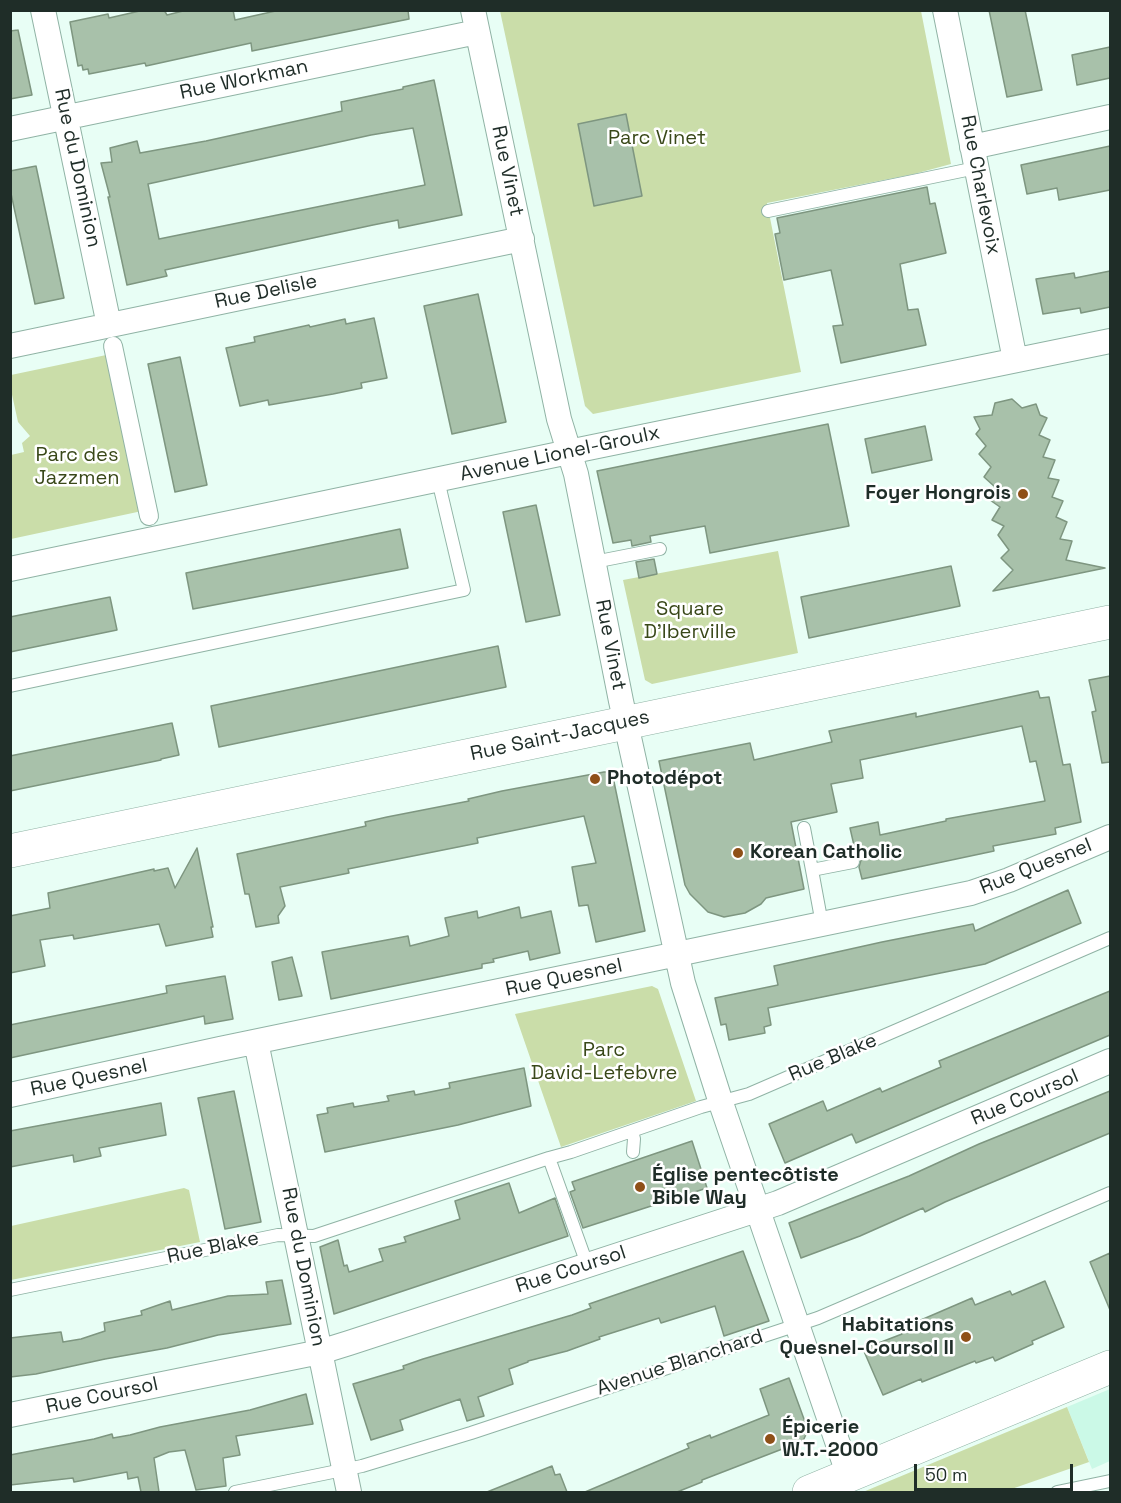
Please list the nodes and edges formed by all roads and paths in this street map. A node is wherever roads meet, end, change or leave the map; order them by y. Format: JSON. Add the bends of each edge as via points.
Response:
{"nodes":[{"id":1,"x":43,"y":10,"type":"edge"},
{"id":2,"x":945,"y":10,"type":"edge"},
{"id":3,"x":475,"y":21,"type":"edge"},
{"id":4,"x":66,"y":117,"type":"junction"},
{"id":5,"x":1110,"y":117,"type":"edge"},
{"id":6,"x":10,"y":129,"type":"edge"},
{"id":7,"x":974,"y":157,"type":"junction"},
{"id":8,"x":768,"y":211,"type":"dead end"},
{"id":9,"x":522,"y":239,"type":"junction"},
{"id":10,"x":111,"y":336,"type":"junction"},
{"id":11,"x":1110,"y":341,"type":"edge"},
{"id":12,"x":10,"y":346,"type":"edge"},
{"id":13,"x":1015,"y":360,"type":"junction"},
{"id":14,"x":568,"y":452,"type":"junction"},
{"id":15,"x":438,"y":480,"type":"junction"},
{"id":16,"x":149,"y":516,"type":"dead end"},
{"id":17,"x":660,"y":549,"type":"dead end"},
{"id":18,"x":594,"y":562,"type":"junction"},
{"id":19,"x":10,"y":569,"type":"edge"},
{"id":20,"x":1110,"y":622,"type":"edge"},
{"id":21,"x":10,"y":686,"type":"edge"},
{"id":22,"x":626,"y":722,"type":"junction"},
{"id":23,"x":804,"y":828,"type":"dead end"},
{"id":24,"x":1110,"y":837,"type":"edge"},
{"id":25,"x":10,"y":851,"type":"edge"},
{"id":26,"x":853,"y":862,"type":"dead end"},
{"id":27,"x":812,"y":870,"type":"junction"},
{"id":28,"x":822,"y":924,"type":"junction"},
{"id":29,"x":1110,"y":938,"type":"edge"},
{"id":30,"x":676,"y":955,"type":"junction"},
{"id":31,"x":255,"y":1042,"type":"junction"},
{"id":32,"x":1110,"y":1061,"type":"edge"},
{"id":33,"x":10,"y":1095,"type":"edge"},
{"id":34,"x":721,"y":1102,"type":"junction"},
{"id":35,"x":632,"y":1131,"type":"junction"},
{"id":36,"x":633,"y":1152,"type":"dead end"},
{"id":37,"x":549,"y":1158,"type":"junction"},
{"id":38,"x":1110,"y":1193,"type":"edge"},
{"id":39,"x":757,"y":1209,"type":"junction"},
{"id":40,"x":297,"y":1235,"type":"junction"},
{"id":41,"x":587,"y":1264,"type":"junction"},
{"id":42,"x":10,"y":1290,"type":"edge"},
{"id":43,"x":797,"y":1324,"type":"junction"},
{"id":44,"x":320,"y":1352,"type":"junction"},
{"id":45,"x":1110,"y":1366,"type":"edge"},
{"id":46,"x":10,"y":1415,"type":"edge"},
{"id":47,"x":850,"y":1480,"type":"junction"},
{"id":48,"x":347,"y":1481,"type":"edge"},
{"id":49,"x":1110,"y":1481,"type":"edge"},
{"id":50,"x":235,"y":1492,"type":"edge"},
{"id":51,"x":809,"y":1492,"type":"edge"},
{"id":52,"x":1057,"y":1492,"type":"edge"}],
"edges":[{"from":1,"to":4,"type":"street","name":"Rue du Dominion"},
{"from":2,"to":7,"type":"street","name":"Rue Charlevoix"},
{"from":3,"to":4,"type":"street","name":"Rue Workman"},
{"from":3,"to":9,"type":"street","name":"Rue Vinet"},
{"from":4,"to":6,"type":"street","name":"Rue Workman"},
{"from":4,"to":10,"type":"street","name":"Rue du Dominion"},
{"from":5,"to":7,"type":"street"},
{"from":7,"to":8,"type":"lane"},
{"from":7,"to":13,"type":"street","name":"Rue Charlevoix"},
{"from":9,"to":10,"type":"street","name":"Rue Delisle"},
{"from":9,"to":14,"type":"street","name":"Rue Vinet"},
{"from":10,"to":12,"type":"street","name":"Rue Delisle"},
{"from":10,"to":16,"type":"street"},
{"from":11,"to":13,"type":"street","name":"Avenue Lionel-Groulx"},
{"from":13,"to":14,"type":"street","name":"Avenue Lionel-Groulx"},
{"from":14,"to":15,"type":"street","name":"Avenue Lionel-Groulx"},
{"from":14,"to":18,"type":"street","name":"Rue Vinet"},
{"from":15,"to":19,"type":"street","name":"Avenue Lionel-Groulx"},
{"from":15,"to":21,"type":"lane","via":[[464,590]]},
{"from":17,"to":18,"type":"lane"},
{"from":18,"to":22,"type":"street","name":"Rue Vinet"},
{"from":20,"to":22,"type":"main road","name":"Rue Saint-Jacques"},
{"from":22,"to":25,"type":"main road","name":"Rue Saint-Jacques"},
{"from":22,"to":30,"type":"street","name":"Rue Vinet"},
{"from":23,"to":27,"type":"lane"},
{"from":24,"to":28,"type":"street","name":"Rue Quesnel","via":[[983,890]]},
{"from":26,"to":27,"type":"lane"},
{"from":27,"to":28,"type":"lane"},
{"from":28,"to":30,"type":"street","name":"Rue Quesnel"},
{"from":29,"to":34,"type":"lane","name":"Rue Blake","via":[[749,1094]]},
{"from":30,"to":31,"type":"street","name":"Rue Quesnel"},
{"from":30,"to":34,"type":"street","name":"Rue Vinet"},
{"from":31,"to":33,"type":"street","name":"Rue Quesnel"},
{"from":31,"to":40,"type":"street","name":"Rue du Dominion"},
{"from":32,"to":39,"type":"street","name":"Rue Coursol"},
{"from":34,"to":35,"type":"lane","name":"Rue Blake"},
{"from":34,"to":39,"type":"street","name":"Rue Vinet"},
{"from":35,"to":36,"type":"lane"},
{"from":35,"to":37,"type":"lane","name":"Rue Blake"},
{"from":37,"to":40,"type":"lane","name":"Rue Blake","via":[[314,1236]]},
{"from":37,"to":41,"type":"lane"},
{"from":38,"to":43,"type":"lane","name":"Avenue Blanchard"},
{"from":39,"to":41,"type":"street","name":"Rue Coursol"},
{"from":39,"to":43,"type":"street","name":"Rue Vinet"},
{"from":40,"to":42,"type":"lane","name":"Rue Blake","via":[[278,1235]]},
{"from":40,"to":44,"type":"street","name":"Rue du Dominion"},
{"from":41,"to":44,"type":"street","name":"Rue Coursol"},
{"from":43,"to":47,"type":"street","name":"Rue Vinet"},
{"from":43,"to":48,"type":"lane","name":"Avenue Blanchard","via":[[471,1433]]},
{"from":44,"to":46,"type":"street","name":"Rue Coursol"},
{"from":44,"to":48,"type":"street","name":"Rue du Dominion"},
{"from":45,"to":47,"type":"main road"},
{"from":47,"to":51,"type":"main road"},
{"from":48,"to":50,"type":"lane","name":"Avenue Blanchard"},
{"from":49,"to":52,"type":"lane"}]}
